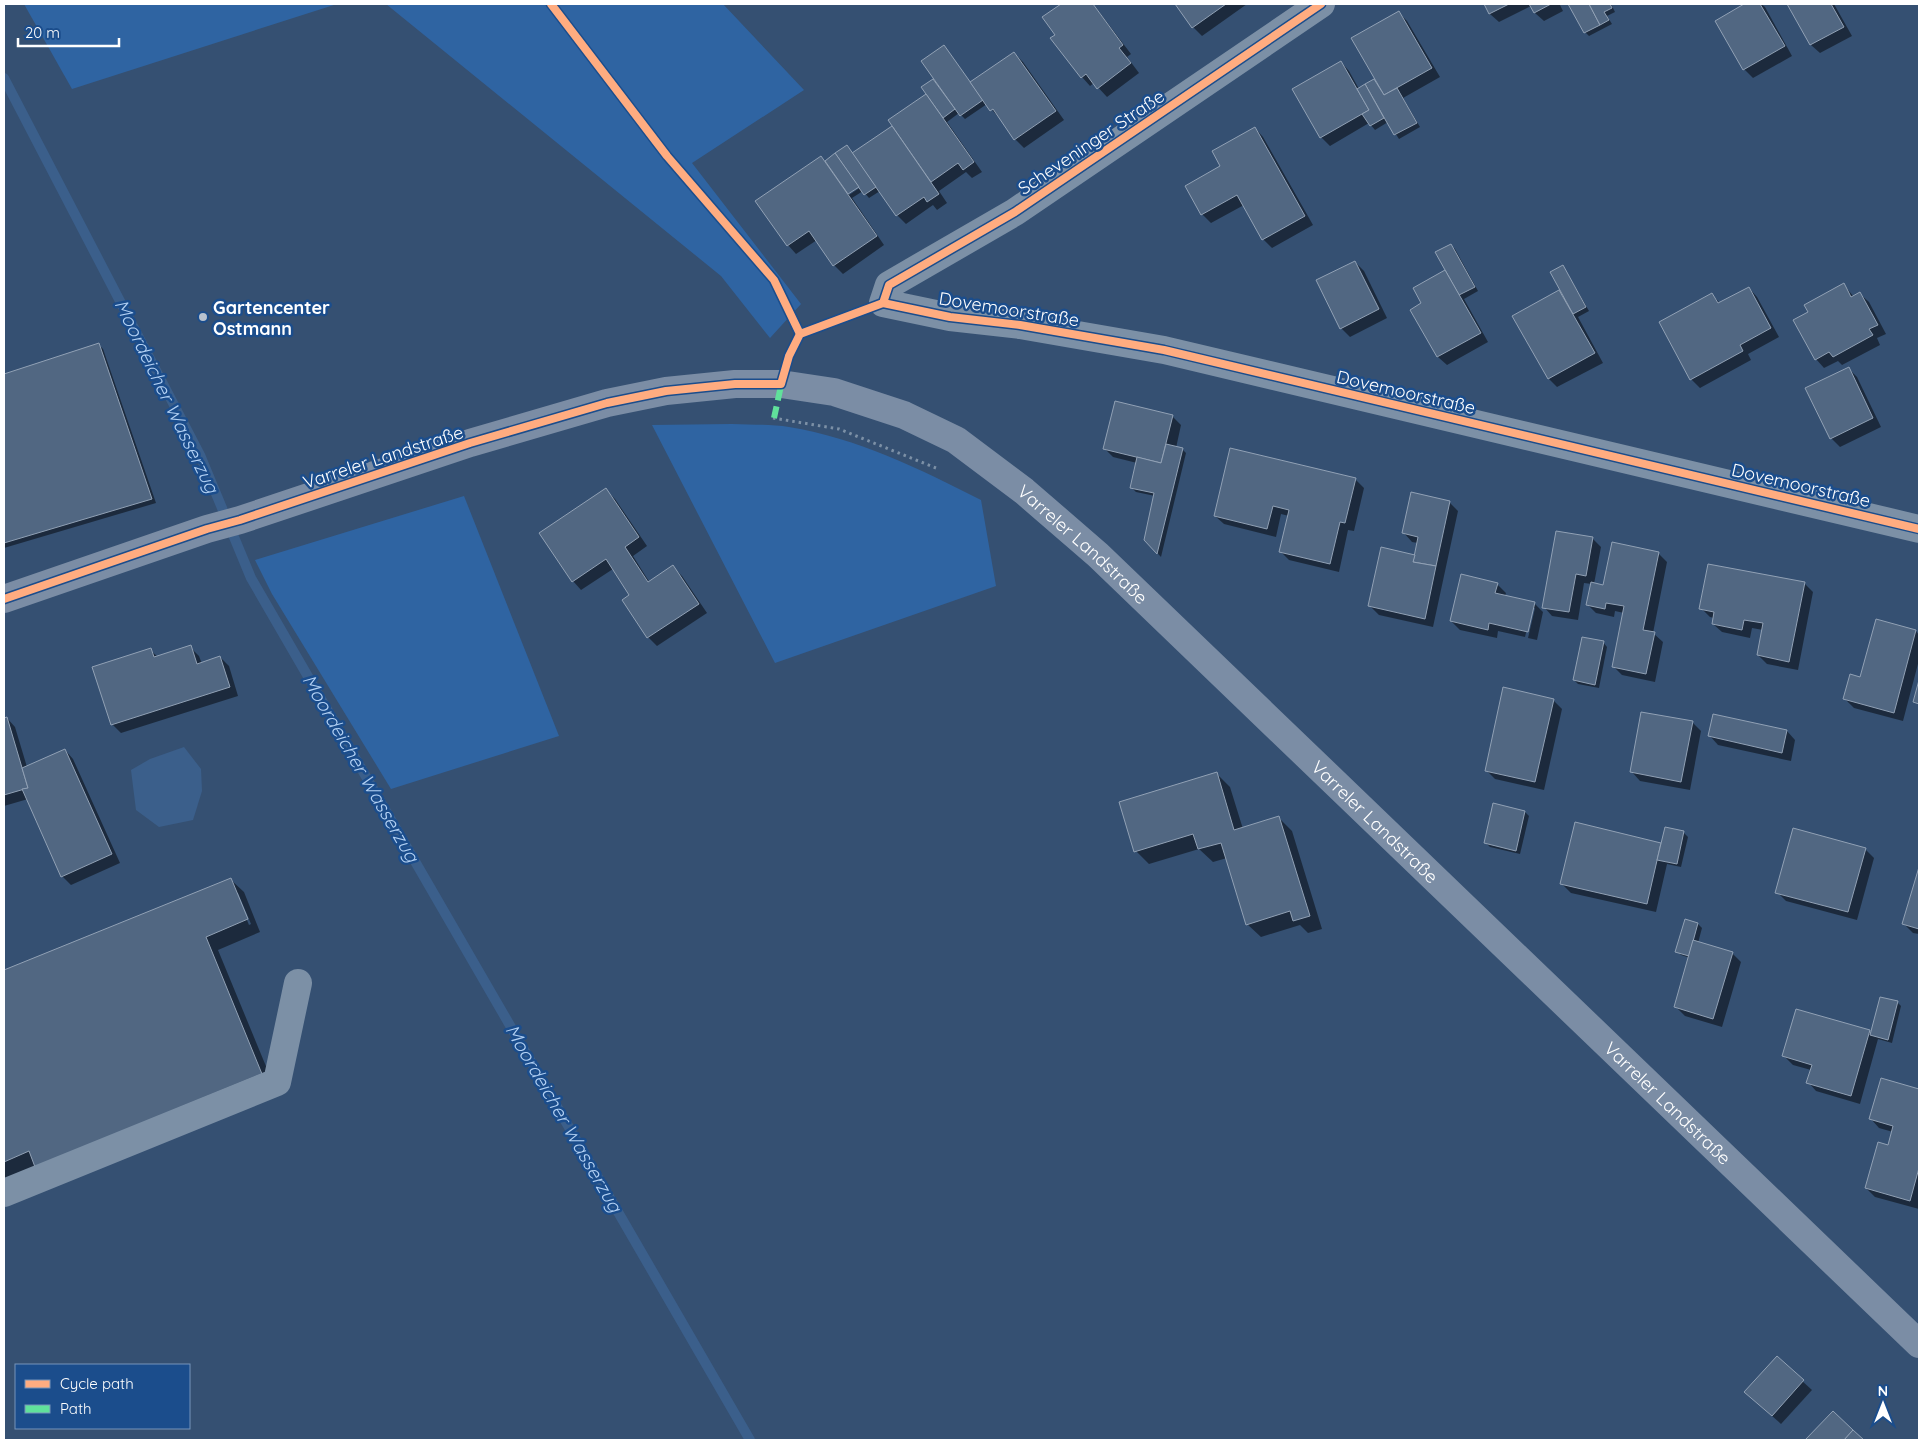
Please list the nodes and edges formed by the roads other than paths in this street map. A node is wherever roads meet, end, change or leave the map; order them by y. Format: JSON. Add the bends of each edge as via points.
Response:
{"nodes":[{"id":1,"x":1321,"y":4,"type":"edge"},
{"id":2,"x":883,"y":303,"type":"joint"},
{"id":3,"x":1919,"y":529,"type":"edge"},
{"id":4,"x":4,"y":599,"type":"edge"},
{"id":5,"x":298,"y":983,"type":"dead end"},
{"id":6,"x":4,"y":1193,"type":"edge"},
{"id":7,"x":1919,"y":1344,"type":"edge"}],
"edges":[{"from":1,"to":2,"type":"street","name":"Scheveninger Straße","via":[[1015,212],[889,285]]},
{"from":2,"to":3,"type":"street","name":"Dovemoorstraße","via":[[950,317],[1020,325],[1164,350]]},
{"from":4,"to":7,"type":"main road","name":"Varreler Landstraße","via":[[470,443],[607,403],[666,391],[781,384],[834,392],[904,415],[956,440],[1024,491],[1098,555]]},
{"from":5,"to":6,"type":"street","via":[[277,1082]]}]}
